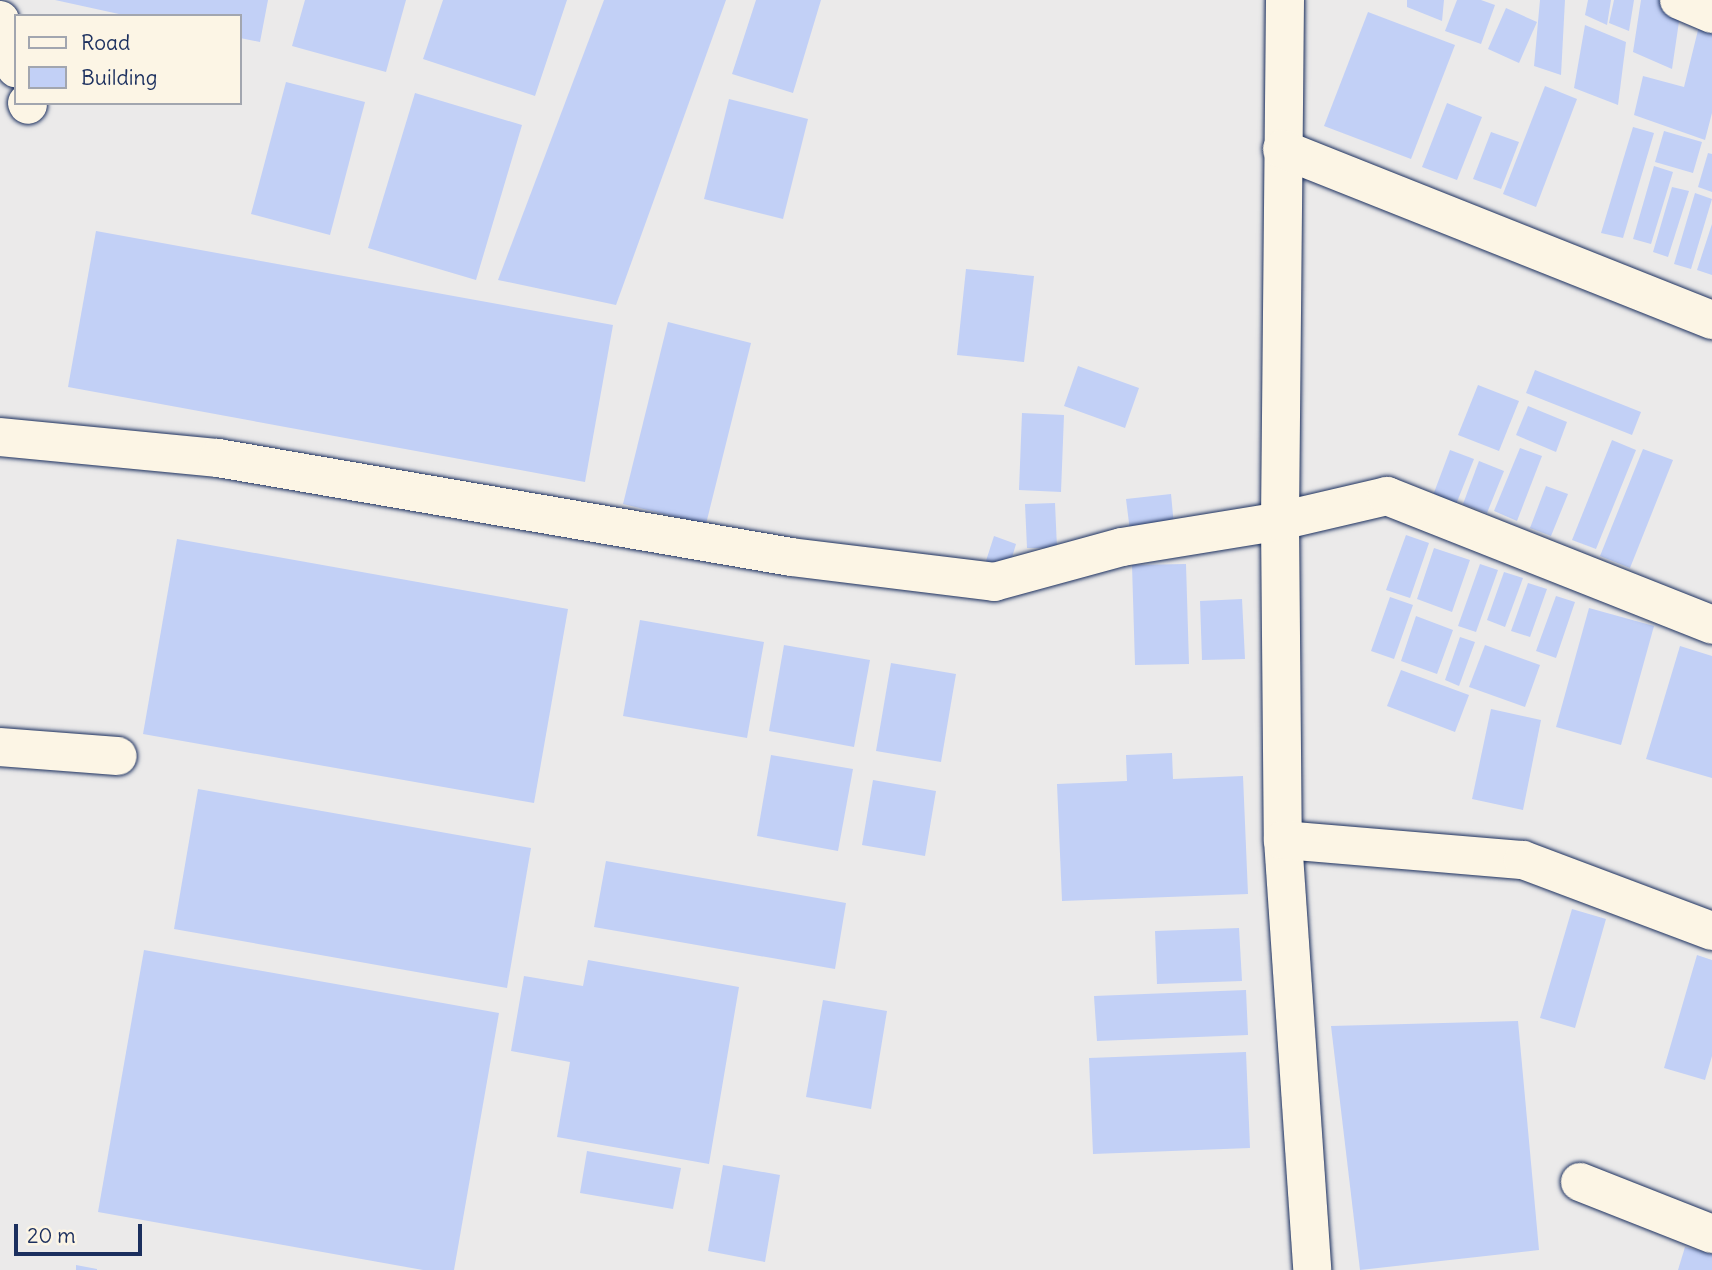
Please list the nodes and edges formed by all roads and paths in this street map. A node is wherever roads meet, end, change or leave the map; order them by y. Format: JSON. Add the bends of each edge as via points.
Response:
{"nodes":[{"id":1,"x":1285,"y":0,"type":"edge"},
{"id":2,"x":1679,"y":0,"type":"edge"},
{"id":3,"x":1712,"y":14,"type":"edge"},
{"id":4,"x":0,"y":20,"type":"edge"},
{"id":5,"x":14,"y":62,"type":"edge"},
{"id":6,"x":1282,"y":149,"type":"junction"},
{"id":7,"x":1712,"y":320,"type":"edge"},
{"id":8,"x":0,"y":437,"type":"edge"},
{"id":9,"x":1280,"y":521,"type":"junction"},
{"id":10,"x":1712,"y":625,"type":"edge"},
{"id":11,"x":0,"y":747,"type":"edge"},
{"id":12,"x":118,"y":756,"type":"dead end"},
{"id":13,"x":1283,"y":840,"type":"junction"},
{"id":14,"x":1712,"y":931,"type":"edge"},
{"id":15,"x":1580,"y":1182,"type":"dead end"},
{"id":16,"x":1712,"y":1234,"type":"edge"},
{"id":17,"x":1312,"y":1270,"type":"edge"}],
"edges":[{"from":1,"to":6,"type":"street"},
{"from":2,"to":3,"type":"street"},
{"from":4,"to":5,"type":"street"},
{"from":6,"to":7,"type":"street"},
{"from":6,"to":9,"type":"street"},
{"from":8,"to":9,"type":"street","via":[[218,458],[791,557],[995,582],[1122,547]]},
{"from":9,"to":10,"type":"street","via":[[1388,496]]},
{"from":9,"to":13,"type":"street"},
{"from":11,"to":12,"type":"street"},
{"from":13,"to":14,"type":"street","via":[[1523,860]]},
{"from":13,"to":17,"type":"street"},
{"from":15,"to":16,"type":"street"}]}
